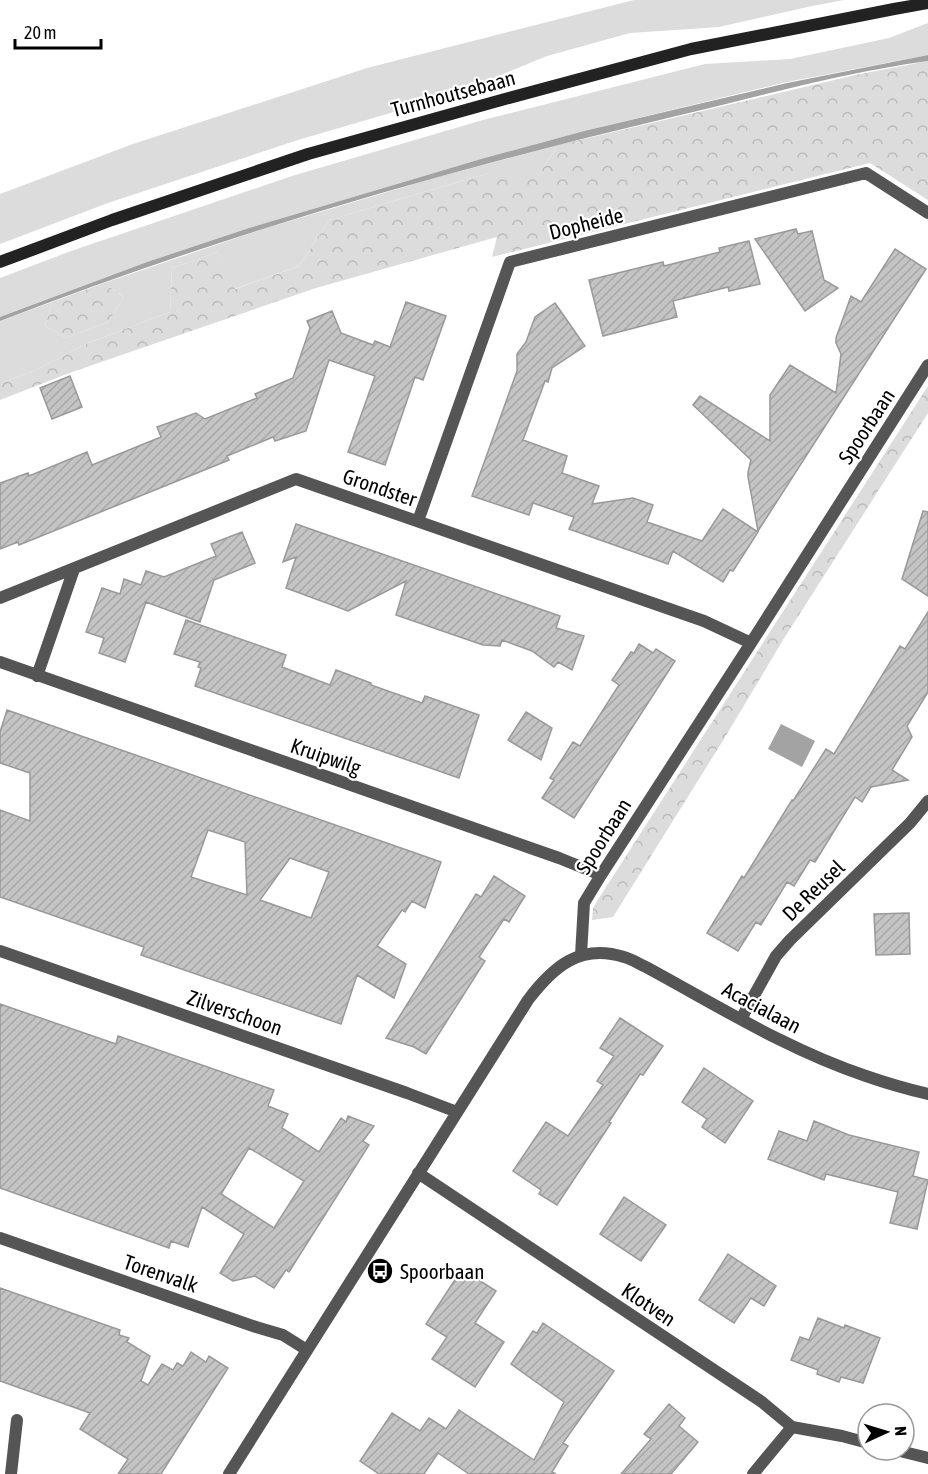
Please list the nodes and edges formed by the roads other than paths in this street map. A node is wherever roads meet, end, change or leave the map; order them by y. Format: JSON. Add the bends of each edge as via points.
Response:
{"nodes":[{"id":1,"x":928,"y":3,"type":"edge"},
{"id":2,"x":928,"y":213,"type":"edge"},
{"id":3,"x":0,"y":262,"type":"edge"},
{"id":4,"x":928,"y":365,"type":"edge"},
{"id":5,"x":418,"y":521,"type":"junction"},
{"id":6,"x":74,"y":568,"type":"junction"},
{"id":7,"x":0,"y":598,"type":"edge"},
{"id":8,"x":751,"y":643,"type":"junction"},
{"id":9,"x":0,"y":662,"type":"edge"},
{"id":10,"x":37,"y":676,"type":"junction"},
{"id":11,"x":928,"y":801,"type":"edge"},
{"id":12,"x":601,"y":875,"type":"junction"},
{"id":13,"x":0,"y":951,"type":"edge"},
{"id":14,"x":581,"y":955,"type":"junction"},
{"id":15,"x":741,"y":1018,"type":"junction"},
{"id":16,"x":928,"y":1094,"type":"edge"},
{"id":17,"x":457,"y":1112,"type":"junction"},
{"id":18,"x":418,"y":1173,"type":"junction"},
{"id":19,"x":0,"y":1238,"type":"edge"},
{"id":20,"x":307,"y":1350,"type":"junction"},
{"id":21,"x":17,"y":1420,"type":"dead end"},
{"id":22,"x":792,"y":1427,"type":"junction"},
{"id":23,"x":856,"y":1440,"type":"edge"},
{"id":24,"x":11,"y":1474,"type":"edge"},
{"id":25,"x":229,"y":1474,"type":"edge"},
{"id":26,"x":753,"y":1474,"type":"edge"}],
"edges":[{"from":1,"to":3,"type":"main road","name":"Turnhoutsebaan","via":[[691,50],[319,150]]},
{"from":2,"to":5,"type":"street","name":"Dopheide","via":[[866,173],[510,262]]},
{"from":4,"to":8,"type":"street","name":"Spoorbaan"},
{"from":5,"to":6,"type":"street","name":"Grondster","via":[[296,479]]},
{"from":5,"to":8,"type":"street","name":"Grondster","via":[[704,621]]},
{"from":6,"to":7,"type":"street","name":"Grondster"},
{"from":6,"to":10,"type":"street"},
{"from":8,"to":12,"type":"street","name":"Spoorbaan"},
{"from":9,"to":10,"type":"street","name":"Kruipwilg"},
{"from":10,"to":12,"type":"street","name":"Kruipwilg"},
{"from":11,"to":15,"type":"street","name":"De Reusel","via":[[790,940]]},
{"from":12,"to":14,"type":"street","name":"Spoorbaan","via":[[584,903]]},
{"from":13,"to":17,"type":"street","name":"Zilverschoon"},
{"from":14,"to":15,"type":"street","name":"Acacialaan","via":[[624,957]]},
{"from":14,"to":17,"type":"street","via":[[543,980]]},
{"from":15,"to":16,"type":"street","name":"Acacialaan","via":[[798,1049],[864,1076]]},
{"from":17,"to":18,"type":"street"},
{"from":18,"to":20,"type":"street"},
{"from":18,"to":22,"type":"street","name":"Klotven","via":[[762,1402]]},
{"from":19,"to":20,"type":"street","name":"Torenvalk","via":[[284,1335]]},
{"from":20,"to":25,"type":"street"},
{"from":21,"to":24,"type":"street"},
{"from":22,"to":23,"type":"street","name":"Klotven"},
{"from":22,"to":26,"type":"street"}]}
